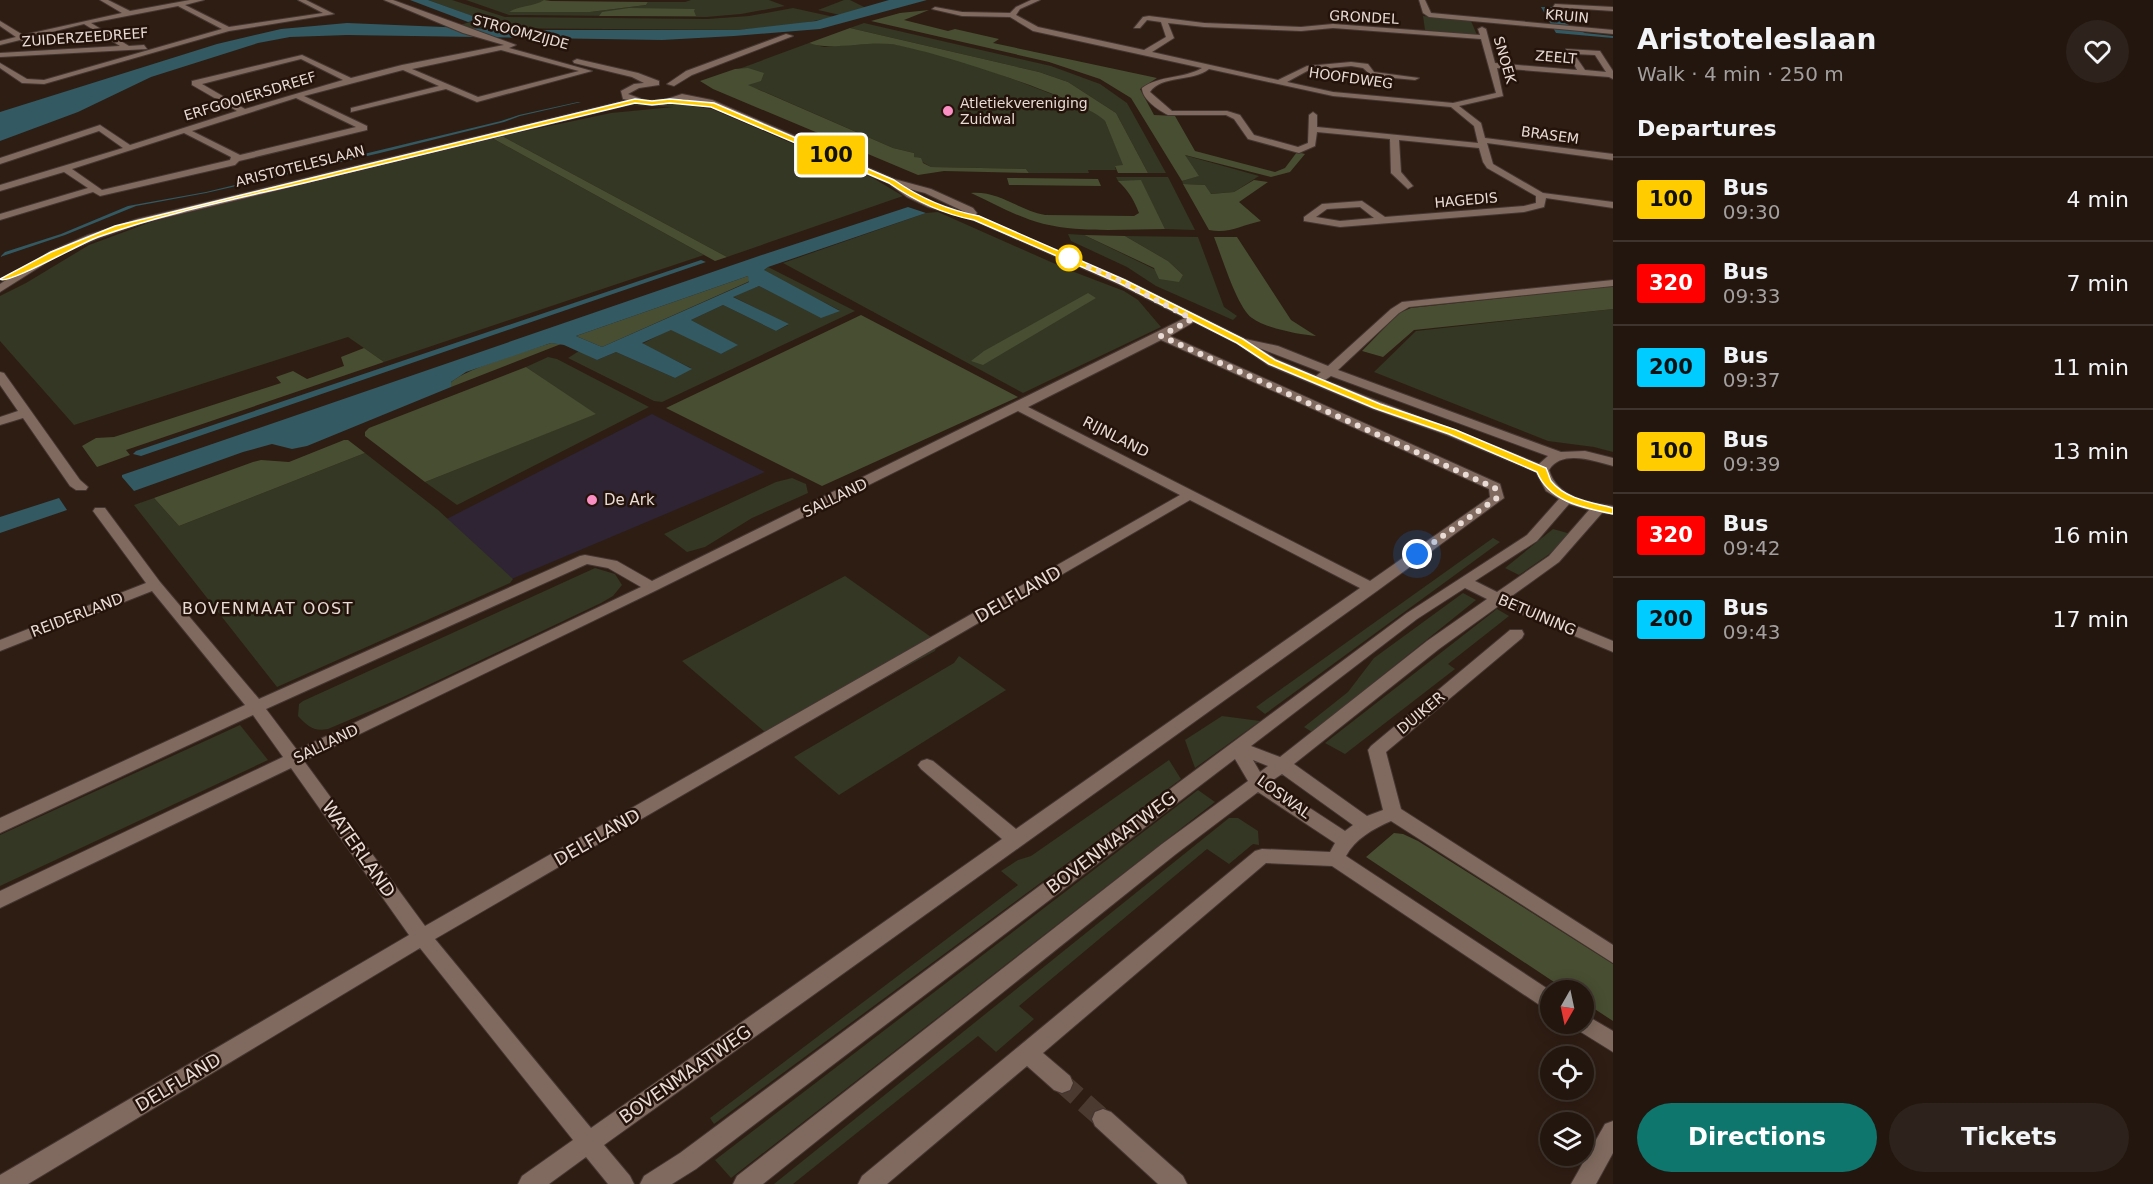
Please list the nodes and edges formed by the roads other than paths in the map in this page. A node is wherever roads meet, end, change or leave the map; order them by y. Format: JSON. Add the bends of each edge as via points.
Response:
{"nodes":[{"id":1,"x":104,"y":0,"type":"edge"},
{"id":2,"x":201,"y":0,"type":"edge"},
{"id":3,"x":301,"y":0,"type":"edge"},
{"id":4,"x":387,"y":0,"type":"edge"},
{"id":5,"x":1036,"y":0,"type":"edge"},
{"id":6,"x":1422,"y":0,"type":"edge"},
{"id":7,"x":1609,"y":0,"type":"edge"},
{"id":8,"x":177,"y":4,"type":"junction"},
{"id":9,"x":1555,"y":6,"type":"dead end"},
{"id":10,"x":1613,"y":8,"type":"edge"},
{"id":11,"x":935,"y":9,"type":"dead end"},
{"id":12,"x":128,"y":13,"type":"junction"},
{"id":13,"x":1012,"y":15,"type":"junction"},
{"id":14,"x":1164,"y":20,"type":"junction"},
{"id":15,"x":1481,"y":20,"type":"junction"},
{"id":16,"x":85,"y":22,"type":"junction"},
{"id":17,"x":0,"y":23,"type":"edge"},
{"id":18,"x":1137,"y":26,"type":"dead end"},
{"id":19,"x":228,"y":29,"type":"junction"},
{"id":20,"x":1613,"y":32,"type":"edge"},
{"id":21,"x":20,"y":36,"type":"junction"},
{"id":22,"x":789,"y":36,"type":"dead end"},
{"id":23,"x":1484,"y":38,"type":"junction"},
{"id":24,"x":0,"y":43,"type":"edge"},
{"id":25,"x":499,"y":44,"type":"junction"},
{"id":26,"x":172,"y":45,"type":"junction"},
{"id":27,"x":128,"y":48,"type":"junction"},
{"id":28,"x":45,"y":52,"type":"junction"},
{"id":29,"x":1144,"y":53,"type":"junction"},
{"id":30,"x":0,"y":55,"type":"edge"},
{"id":31,"x":0,"y":65,"type":"edge"},
{"id":32,"x":1491,"y":65,"type":"junction"},
{"id":33,"x":1209,"y":66,"type":"junction"},
{"id":34,"x":402,"y":67,"type":"junction"},
{"id":35,"x":615,"y":71,"type":"junction"},
{"id":36,"x":1583,"y":72,"type":"junction"},
{"id":37,"x":1612,"y":76,"type":"edge"},
{"id":38,"x":1415,"y":78,"type":"dead end"},
{"id":39,"x":349,"y":80,"type":"junction"},
{"id":40,"x":1280,"y":82,"type":"junction"},
{"id":41,"x":651,"y":83,"type":"junction"},
{"id":42,"x":671,"y":84,"type":"junction"},
{"id":43,"x":634,"y":86,"type":"junction"},
{"id":44,"x":445,"y":87,"type":"junction"},
{"id":45,"x":296,"y":95,"type":"junction"},
{"id":46,"x":682,"y":96,"type":"junction"},
{"id":47,"x":626,"y":97,"type":"junction"},
{"id":48,"x":635,"y":101,"type":"junction"},
{"id":49,"x":670,"y":101,"type":"junction"},
{"id":50,"x":712,"y":105,"type":"junction"},
{"id":51,"x":1453,"y":105,"type":"junction"},
{"id":52,"x":354,"y":110,"type":"dead end"},
{"id":53,"x":243,"y":111,"type":"junction"},
{"id":54,"x":585,"y":113,"type":"junction"},
{"id":55,"x":1313,"y":115,"type":"dead end"},
{"id":56,"x":1313,"y":129,"type":"junction"},
{"id":57,"x":184,"y":130,"type":"junction"},
{"id":58,"x":1394,"y":137,"type":"junction"},
{"id":59,"x":1483,"y":143,"type":"junction"},
{"id":60,"x":129,"y":148,"type":"junction"},
{"id":61,"x":1613,"y":157,"type":"edge"},
{"id":62,"x":239,"y":158,"type":"junction"},
{"id":63,"x":0,"y":160,"type":"edge"},
{"id":64,"x":66,"y":169,"type":"junction"},
{"id":65,"x":1408,"y":186,"type":"dead end"},
{"id":66,"x":0,"y":188,"type":"edge"},
{"id":67,"x":95,"y":189,"type":"junction"},
{"id":68,"x":1540,"y":195,"type":"junction"},
{"id":69,"x":1613,"y":205,"type":"edge"},
{"id":70,"x":0,"y":217,"type":"edge"},
{"id":71,"x":1383,"y":221,"type":"junction"},
{"id":72,"x":30,"y":268,"type":"junction"},
{"id":73,"x":0,"y":279,"type":"edge"},
{"id":74,"x":1613,"y":283,"type":"edge"},
{"id":75,"x":0,"y":289,"type":"edge"},
{"id":76,"x":1192,"y":319,"type":"junction"},
{"id":77,"x":1161,"y":336,"type":"junction"},
{"id":78,"x":1240,"y":341,"type":"junction"},
{"id":79,"x":1329,"y":372,"type":"junction"},
{"id":80,"x":0,"y":376,"type":"edge"},
{"id":81,"x":1317,"y":380,"type":"junction"},
{"id":82,"x":1017,"y":406,"type":"junction"},
{"id":83,"x":26,"y":413,"type":"junction"},
{"id":84,"x":0,"y":421,"type":"edge"},
{"id":85,"x":1561,"y":456,"type":"junction"},
{"id":86,"x":1613,"y":462,"type":"edge"},
{"id":87,"x":1542,"y":470,"type":"junction"},
{"id":88,"x":78,"y":485,"type":"dead end"},
{"id":89,"x":1191,"y":494,"type":"junction"},
{"id":90,"x":1568,"y":498,"type":"junction"},
{"id":91,"x":1605,"y":509,"type":"edge"},
{"id":92,"x":100,"y":511,"type":"dead end"},
{"id":93,"x":1463,"y":581,"type":"junction"},
{"id":94,"x":155,"y":585,"type":"junction"},
{"id":95,"x":652,"y":587,"type":"junction"},
{"id":96,"x":1372,"y":588,"type":"junction"},
{"id":97,"x":1497,"y":598,"type":"junction"},
{"id":98,"x":1516,"y":634,"type":"dead end"},
{"id":99,"x":0,"y":646,"type":"edge"},
{"id":100,"x":1613,"y":647,"type":"edge"},
{"id":101,"x":256,"y":707,"type":"junction"},
{"id":102,"x":1237,"y":748,"type":"junction"},
{"id":103,"x":296,"y":759,"type":"junction"},
{"id":104,"x":1281,"y":764,"type":"junction"},
{"id":105,"x":927,"y":765,"type":"dead end"},
{"id":106,"x":1257,"y":782,"type":"junction"},
{"id":107,"x":1393,"y":813,"type":"junction"},
{"id":108,"x":1366,"y":825,"type":"junction"},
{"id":109,"x":0,"y":826,"type":"edge"},
{"id":110,"x":1016,"y":840,"type":"junction"},
{"id":111,"x":1347,"y":842,"type":"junction"},
{"id":112,"x":1336,"y":859,"type":"junction"},
{"id":113,"x":0,"y":900,"type":"edge"},
{"id":114,"x":422,"y":938,"type":"junction"},
{"id":115,"x":1613,"y":955,"type":"edge"},
{"id":116,"x":1540,"y":995,"type":"edge"},
{"id":117,"x":1594,"y":1030,"type":"edge"},
{"id":118,"x":1613,"y":1043,"type":"edge"},
{"id":119,"x":1028,"y":1053,"type":"junction"},
{"id":120,"x":1062,"y":1083,"type":"tunnel mouth"},
{"id":121,"x":1102,"y":1119,"type":"tunnel mouth"},
{"id":122,"x":1613,"y":1131,"type":"edge"},
{"id":123,"x":589,"y":1142,"type":"junction"},
{"id":124,"x":7,"y":1184,"type":"edge"},
{"id":125,"x":530,"y":1184,"type":"edge"},
{"id":126,"x":622,"y":1184,"type":"edge"},
{"id":127,"x":652,"y":1184,"type":"edge"},
{"id":128,"x":745,"y":1184,"type":"edge"},
{"id":129,"x":870,"y":1184,"type":"edge"},
{"id":130,"x":1175,"y":1184,"type":"edge"},
{"id":131,"x":1583,"y":1184,"type":"edge"}],
"edges":[{"from":1,"to":12,"type":"street"},
{"from":2,"to":8,"type":"street"},
{"from":3,"to":19,"type":"street","via":[[331,14]]},
{"from":4,"to":25,"type":"street","name":"STROOMZIJDE"},
{"from":5,"to":13,"type":"street"},
{"from":6,"to":15,"type":"street","name":"KRUIN","via":[[1429,15]]},
{"from":7,"to":10,"type":"street"},
{"from":8,"to":12,"type":"street"},
{"from":8,"to":19,"type":"street"},
{"from":9,"to":10,"type":"street"},
{"from":11,"to":13,"type":"street","name":"HOOFDWEG"},
{"from":12,"to":16,"type":"street"},
{"from":13,"to":29,"type":"street","name":"HOOFDWEG","via":[[1036,29]]},
{"from":14,"to":18,"type":"street","name":"GRONDEL","via":[[1145,18]]},
{"from":14,"to":23,"type":"street","name":"GRONDEL","via":[[1301,29],[1333,26]]},
{"from":14,"to":29,"type":"street","via":[[1170,38]]},
{"from":15,"to":20,"type":"street","name":"KRUIN"},
{"from":15,"to":23,"type":"street","name":"SNOEK"},
{"from":16,"to":21,"type":"street"},
{"from":16,"to":27,"type":"street"},
{"from":17,"to":21,"type":"street"},
{"from":19,"to":26,"type":"street"},
{"from":21,"to":24,"type":"street"},
{"from":21,"to":28,"type":"street"},
{"from":22,"to":42,"type":"street","via":[[689,72]]},
{"from":23,"to":32,"type":"street","name":"SNOEK"},
{"from":25,"to":34,"type":"street","name":"ERFGOOIERSDREEF"},
{"from":25,"to":35,"type":"street","name":"STROOMZIJDE"},
{"from":25,"to":44,"type":"street","via":[[588,71],[477,100]]},
{"from":26,"to":27,"type":"street","name":"ZUIDERZEEDREEF"},
{"from":26,"to":31,"type":"street","via":[[44,82],[25,81]]},
{"from":27,"to":28,"type":"street","name":"ZUIDERZEEDREEF"},
{"from":28,"to":30,"type":"street","name":"ZUIDERZEEDREEF"},
{"from":29,"to":33,"type":"street","name":"HOOFDWEG"},
{"from":32,"to":36,"type":"street","name":"ZEELT"},
{"from":32,"to":51,"type":"street","name":"SNOEK","via":[[1500,94]]},
{"from":33,"to":40,"type":"street","name":"HOOFDWEG"},
{"from":33,"to":56,"type":"street","via":[[1200,75],[1154,82],[1146,93],[1171,113],[1227,113],[1237,117],[1251,137],[1299,150],[1312,144]]},
{"from":34,"to":39,"type":"street","name":"ERFGOOIERSDREEF"},
{"from":34,"to":44,"type":"street"},
{"from":35,"to":41,"type":"street","name":"STROOMZIJDE"},
{"from":35,"to":43,"type":"street","name":"STROOMZIJDE"},
{"from":36,"to":37,"type":"street","name":"ZEELT"},
{"from":36,"to":37,"type":"street","name":"ZEELT","via":[[1569,51],[1597,53]]},
{"from":38,"to":40,"type":"street","via":[[1372,74],[1365,66],[1351,64],[1307,68]]},
{"from":39,"to":45,"type":"street","name":"ERFGOOIERSDREEF"},
{"from":39,"to":53,"type":"street","via":[[302,57],[195,83]]},
{"from":40,"to":51,"type":"street","name":"HOOFDWEG","via":[[1334,93]]},
{"from":41,"to":42,"type":"street"},
{"from":41,"to":43,"type":"street"},
{"from":42,"to":46,"type":"street","via":[[683,89]]},
{"from":43,"to":47,"type":"street","via":[[626,90]]},
{"from":44,"to":52,"type":"street"},
{"from":45,"to":53,"type":"street","name":"ERFGOOIERSDREEF"},
{"from":45,"to":62,"type":"street","via":[[364,128]]},
{"from":46,"to":49,"type":"street"},
{"from":46,"to":50,"type":"street"},
{"from":47,"to":48,"type":"street"},
{"from":47,"to":54,"type":"street","name":"ARISTOTELESLAAN"},
{"from":48,"to":49,"type":"street"},
{"from":48,"to":54,"type":"street","name":"ARISTOTELESLAAN"},
{"from":49,"to":50,"type":"street"},
{"from":50,"to":76,"type":"street","via":[[891,181],[912,196],[976,218],[1122,282]]},
{"from":51,"to":59,"type":"street","via":[[1478,125]]},
{"from":53,"to":57,"type":"street","name":"ERFGOOIERSDREEF"},
{"from":54,"to":72,"type":"street","name":"ARISTOTELESLAAN","via":[[141,221],[92,237]]},
{"from":55,"to":56,"type":"street"},
{"from":56,"to":58,"type":"street","name":"BRASEM"},
{"from":57,"to":60,"type":"street","name":"ERFGOOIERSDREEF"},
{"from":57,"to":62,"type":"street"},
{"from":58,"to":59,"type":"street","name":"BRASEM"},
{"from":58,"to":65,"type":"street","via":[[1396,173]]},
{"from":59,"to":61,"type":"street","name":"BRASEM"},
{"from":59,"to":68,"type":"street","via":[[1490,166]]},
{"from":60,"to":63,"type":"street","via":[[100,128]]},
{"from":60,"to":64,"type":"street","name":"ERFGOOIERSDREEF"},
{"from":62,"to":67,"type":"street","via":[[100,193]]},
{"from":64,"to":66,"type":"street","name":"ERFGOOIERSDREEF"},
{"from":64,"to":67,"type":"street"},
{"from":67,"to":70,"type":"street"},
{"from":68,"to":69,"type":"street"},
{"from":68,"to":71,"type":"street","name":"HAGEDIS","via":[[1541,205],[1524,209]]},
{"from":71,"to":71,"type":"street","name":"HAGEDIS","via":[[1340,224],[1307,219],[1325,206],[1362,204]]},
{"from":72,"to":73,"type":"street","name":"ARISTOTELESLAAN"},
{"from":72,"to":75,"type":"street","name":"ARISTOTELESLAAN"},
{"from":74,"to":79,"type":"street","via":[[1406,304]]},
{"from":76,"to":77,"type":"street"},
{"from":76,"to":78,"type":"street"},
{"from":77,"to":82,"type":"street"},
{"from":77,"to":96,"type":"street","name":"BOVENMAATWEG","via":[[1495,488],[1497,498]]},
{"from":78,"to":79,"type":"street","via":[[1274,348]]},
{"from":78,"to":81,"type":"street","via":[[1272,362]]},
{"from":79,"to":81,"type":"street"},
{"from":79,"to":85,"type":"street"},
{"from":80,"to":83,"type":"street"},
{"from":81,"to":87,"type":"street"},
{"from":82,"to":89,"type":"street","name":"RIJNLAND"},
{"from":82,"to":95,"type":"street","name":"SALLAND"},
{"from":83,"to":84,"type":"street"},
{"from":83,"to":88,"type":"street"},
{"from":85,"to":86,"type":"street","via":[[1584,455]]},
{"from":85,"to":87,"type":"street"},
{"from":87,"to":90,"type":"street","via":[[1550,486]]},
{"from":89,"to":96,"type":"street","name":"RIJNLAND"},
{"from":89,"to":114,"type":"street","name":"DELFLAND"},
{"from":90,"to":91,"type":"street"},
{"from":90,"to":93,"type":"street","name":"BOVENMAATWEG","via":[[1532,538]]},
{"from":91,"to":97,"type":"street","via":[[1554,559]]},
{"from":92,"to":94,"type":"street","name":"WATERLAND"},
{"from":93,"to":97,"type":"street","name":"BETUINING"},
{"from":93,"to":102,"type":"street","name":"BOVENMAATWEG"},
{"from":94,"to":99,"type":"street","name":"REIDERLAND"},
{"from":94,"to":101,"type":"street","name":"WATERLAND"},
{"from":95,"to":101,"type":"street","via":[[612,564],[585,559]]},
{"from":95,"to":103,"type":"street","name":"SALLAND"},
{"from":96,"to":110,"type":"street","name":"BOVENMAATWEG"},
{"from":97,"to":100,"type":"street","name":"BETUINING"},
{"from":97,"to":104,"type":"street"},
{"from":98,"to":107,"type":"street","name":"DUIKER","via":[[1377,750]]},
{"from":101,"to":103,"type":"street","name":"WATERLAND"},
{"from":101,"to":109,"type":"street"},
{"from":102,"to":104,"type":"street","name":"LOSWAL"},
{"from":102,"to":106,"type":"street","name":"LOSWAL"},
{"from":102,"to":127,"type":"street","name":"BOVENMAATWEG","via":[[688,1161]]},
{"from":103,"to":113,"type":"street","name":"SALLAND"},
{"from":103,"to":114,"type":"street","name":"WATERLAND"},
{"from":104,"to":106,"type":"street"},
{"from":104,"to":108,"type":"street","name":"LOSWAL"},
{"from":105,"to":110,"type":"street"},
{"from":106,"to":111,"type":"street","name":"LOSWAL"},
{"from":106,"to":128,"type":"street"},
{"from":107,"to":108,"type":"street"},
{"from":107,"to":115,"type":"street"},
{"from":108,"to":111,"type":"street"},
{"from":110,"to":123,"type":"street","name":"BOVENMAATWEG"},
{"from":111,"to":112,"type":"street","via":[[1339,848]]},
{"from":112,"to":116,"type":"street"},
{"from":112,"to":119,"type":"street","via":[[1262,856]]},
{"from":114,"to":123,"type":"street","name":"WATERLAND"},
{"from":114,"to":124,"type":"street","name":"DELFLAND"},
{"from":117,"to":118,"type":"street"},
{"from":119,"to":120,"type":"street"},
{"from":119,"to":129,"type":"street"},
{"from":121,"to":130,"type":"street"},
{"from":122,"to":131,"type":"street"},
{"from":123,"to":125,"type":"street","name":"BOVENMAATWEG"},
{"from":123,"to":126,"type":"street","name":"WATERLAND"}]}
